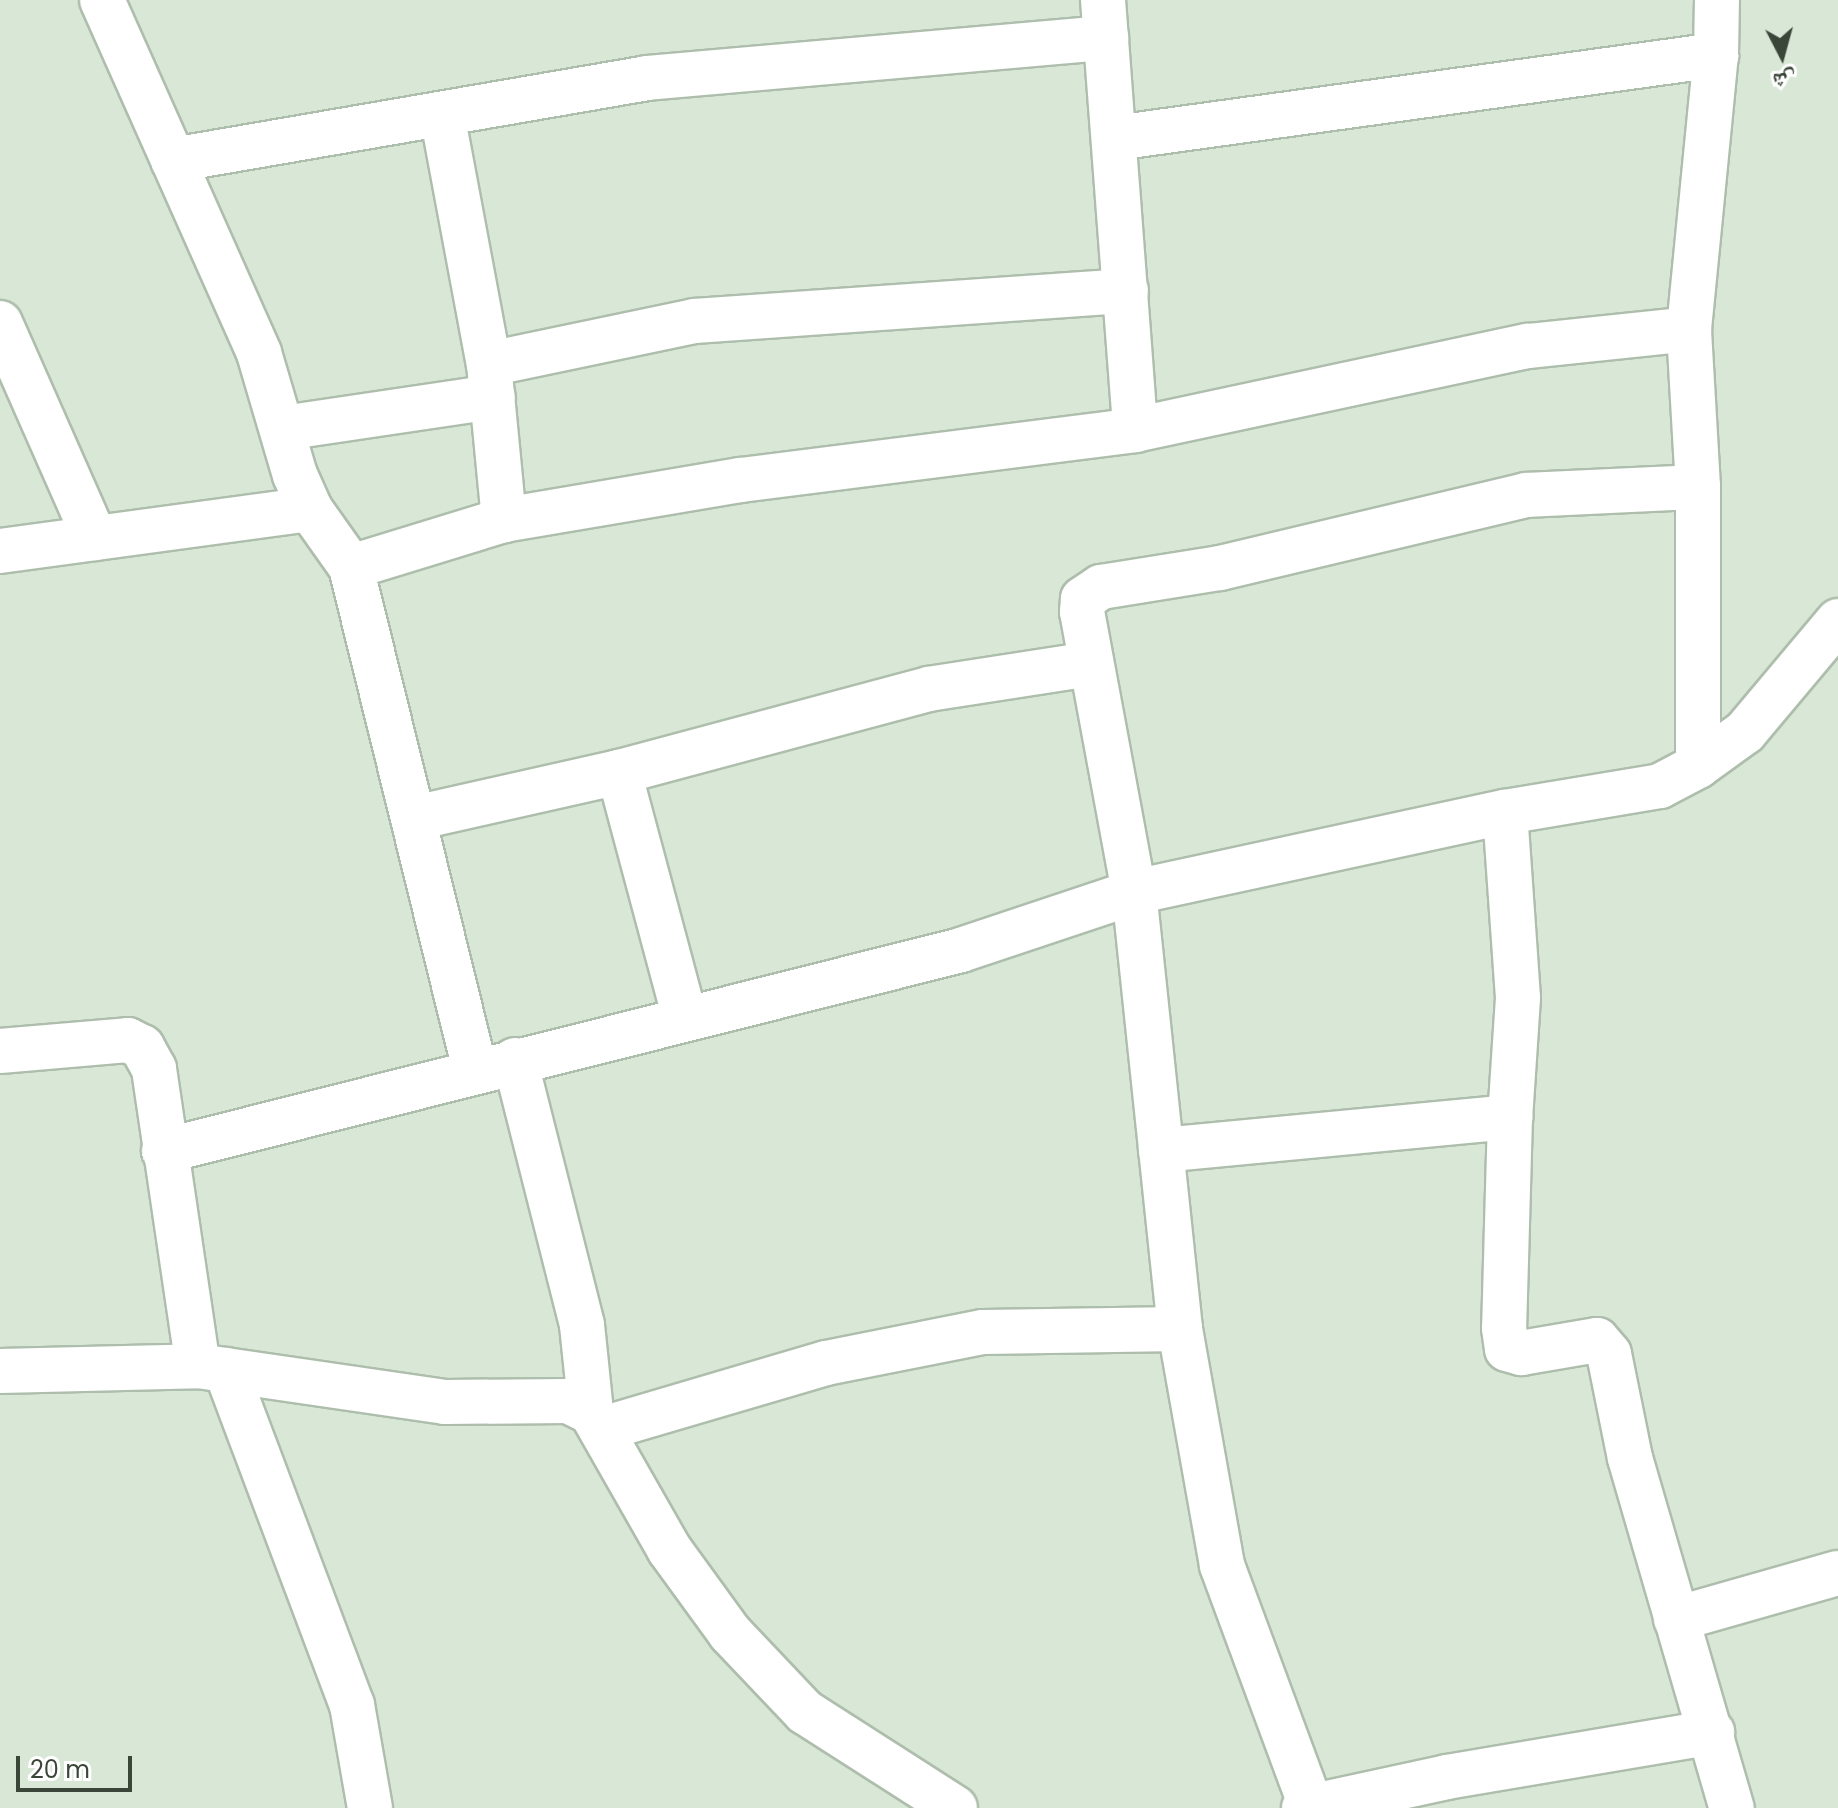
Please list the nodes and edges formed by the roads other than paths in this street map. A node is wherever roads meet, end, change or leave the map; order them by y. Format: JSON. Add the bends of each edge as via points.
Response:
{"nodes":[{"id":1,"x":102,"y":0,"type":"edge"},
{"id":2,"x":1717,"y":0,"type":"edge"},
{"id":3,"x":1105,"y":19,"type":"edge"},
{"id":4,"x":1716,"y":55,"type":"junction"},
{"id":5,"x":442,"y":114,"type":"junction"},
{"id":6,"x":1115,"y":138,"type":"junction"},
{"id":7,"x":173,"y":160,"type":"junction"},
{"id":8,"x":1126,"y":291,"type":"junction"},
{"id":9,"x":0,"y":323,"type":"edge"},
{"id":10,"x":1689,"y":329,"type":"junction"},
{"id":11,"x":491,"y":380,"type":"junction"},
{"id":12,"x":283,"y":428,"type":"junction"},
{"id":13,"x":1135,"y":430,"type":"junction"},
{"id":14,"x":1698,"y":487,"type":"junction"},
{"id":15,"x":310,"y":509,"type":"junction"},
{"id":16,"x":504,"y":520,"type":"junction"},
{"id":17,"x":95,"y":538,"type":"junction"},
{"id":18,"x":0,"y":551,"type":"edge"},
{"id":19,"x":351,"y":567,"type":"junction"},
{"id":20,"x":1838,"y":621,"type":"edge"},
{"id":21,"x":1091,"y":664,"type":"junction"},
{"id":22,"x":1698,"y":766,"type":"junction"},
{"id":23,"x":619,"y":772,"type":"junction"},
{"id":24,"x":1505,"y":812,"type":"junction"},
{"id":25,"x":415,"y":818,"type":"junction"},
{"id":26,"x":1134,"y":892,"type":"junction"},
{"id":27,"x":685,"y":1018,"type":"junction"},
{"id":28,"x":0,"y":1051,"type":"edge"},
{"id":29,"x":495,"y":1065,"type":"junction"},
{"id":30,"x":1510,"y":1117,"type":"junction"},
{"id":31,"x":1161,"y":1150,"type":"junction"},
{"id":32,"x":164,"y":1151,"type":"junction"},
{"id":33,"x":1180,"y":1329,"type":"junction"},
{"id":34,"x":212,"y":1368,"type":"junction"},
{"id":35,"x":0,"y":1371,"type":"edge"},
{"id":36,"x":596,"y":1420,"type":"junction"},
{"id":37,"x":1838,"y":1573,"type":"edge"},
{"id":38,"x":1676,"y":1619,"type":"junction"},
{"id":39,"x":1712,"y":1732,"type":"junction"},
{"id":40,"x":1308,"y":1807,"type":"edge"},
{"id":41,"x":370,"y":1808,"type":"edge"},
{"id":42,"x":955,"y":1808,"type":"edge"},
{"id":43,"x":1732,"y":1808,"type":"edge"}],
"edges":[{"from":1,"to":7,"type":"street"},
{"from":2,"to":4,"type":"street"},
{"from":3,"to":5,"type":"street","via":[[647,78]]},
{"from":3,"to":6,"type":"street"},
{"from":4,"to":6,"type":"street"},
{"from":4,"to":10,"type":"street"},
{"from":5,"to":7,"type":"street"},
{"from":5,"to":11,"type":"street"},
{"from":6,"to":8,"type":"street"},
{"from":7,"to":12,"type":"street","via":[[259,353]]},
{"from":8,"to":11,"type":"street","via":[[695,321]]},
{"from":8,"to":13,"type":"street"},
{"from":9,"to":17,"type":"street"},
{"from":10,"to":13,"type":"street","via":[[1528,346]]},
{"from":10,"to":14,"type":"street"},
{"from":11,"to":12,"type":"street"},
{"from":11,"to":16,"type":"street"},
{"from":12,"to":15,"type":"street"},
{"from":13,"to":16,"type":"street","via":[[741,480]]},
{"from":14,"to":21,"type":"street","via":[[1526,495],[1220,568],[1101,587],[1083,599]]},
{"from":14,"to":22,"type":"street"},
{"from":15,"to":17,"type":"street"},
{"from":15,"to":19,"type":"street"},
{"from":16,"to":19,"type":"street"},
{"from":17,"to":18,"type":"street"},
{"from":19,"to":25,"type":"street"},
{"from":20,"to":22,"type":"street","via":[[1745,732]]},
{"from":21,"to":23,"type":"street","via":[[929,689]]},
{"from":21,"to":26,"type":"street"},
{"from":22,"to":24,"type":"street","via":[[1660,786]]},
{"from":23,"to":25,"type":"street"},
{"from":23,"to":27,"type":"street"},
{"from":24,"to":26,"type":"street"},
{"from":24,"to":30,"type":"street","via":[[1518,998]]},
{"from":25,"to":29,"type":"street"},
{"from":26,"to":27,"type":"street","via":[[961,950]]},
{"from":26,"to":31,"type":"street"},
{"from":27,"to":29,"type":"street"},
{"from":28,"to":32,"type":"street","via":[[128,1040],[142,1047],[154,1069]]},
{"from":29,"to":32,"type":"street"},
{"from":29,"to":36,"type":"street","via":[[582,1325]]},
{"from":30,"to":31,"type":"street"},
{"from":30,"to":38,"type":"street","via":[[1507,1349],[1521,1353],[1597,1340],[1605,1346]]},
{"from":31,"to":33,"type":"street"},
{"from":32,"to":34,"type":"street"},
{"from":33,"to":36,"type":"street","via":[[983,1332],[826,1363]]},
{"from":33,"to":40,"type":"street","via":[[1222,1565]]},
{"from":34,"to":35,"type":"street"},
{"from":34,"to":36,"type":"street","via":[[445,1402],[568,1401]]},
{"from":34,"to":41,"type":"street","via":[[352,1705]]},
{"from":36,"to":42,"type":"street","via":[[669,1549],[730,1633],[805,1712]]},
{"from":37,"to":38,"type":"street"},
{"from":38,"to":39,"type":"street"},
{"from":39,"to":40,"type":"street","via":[[1447,1777]]},
{"from":39,"to":43,"type":"street"}]}
